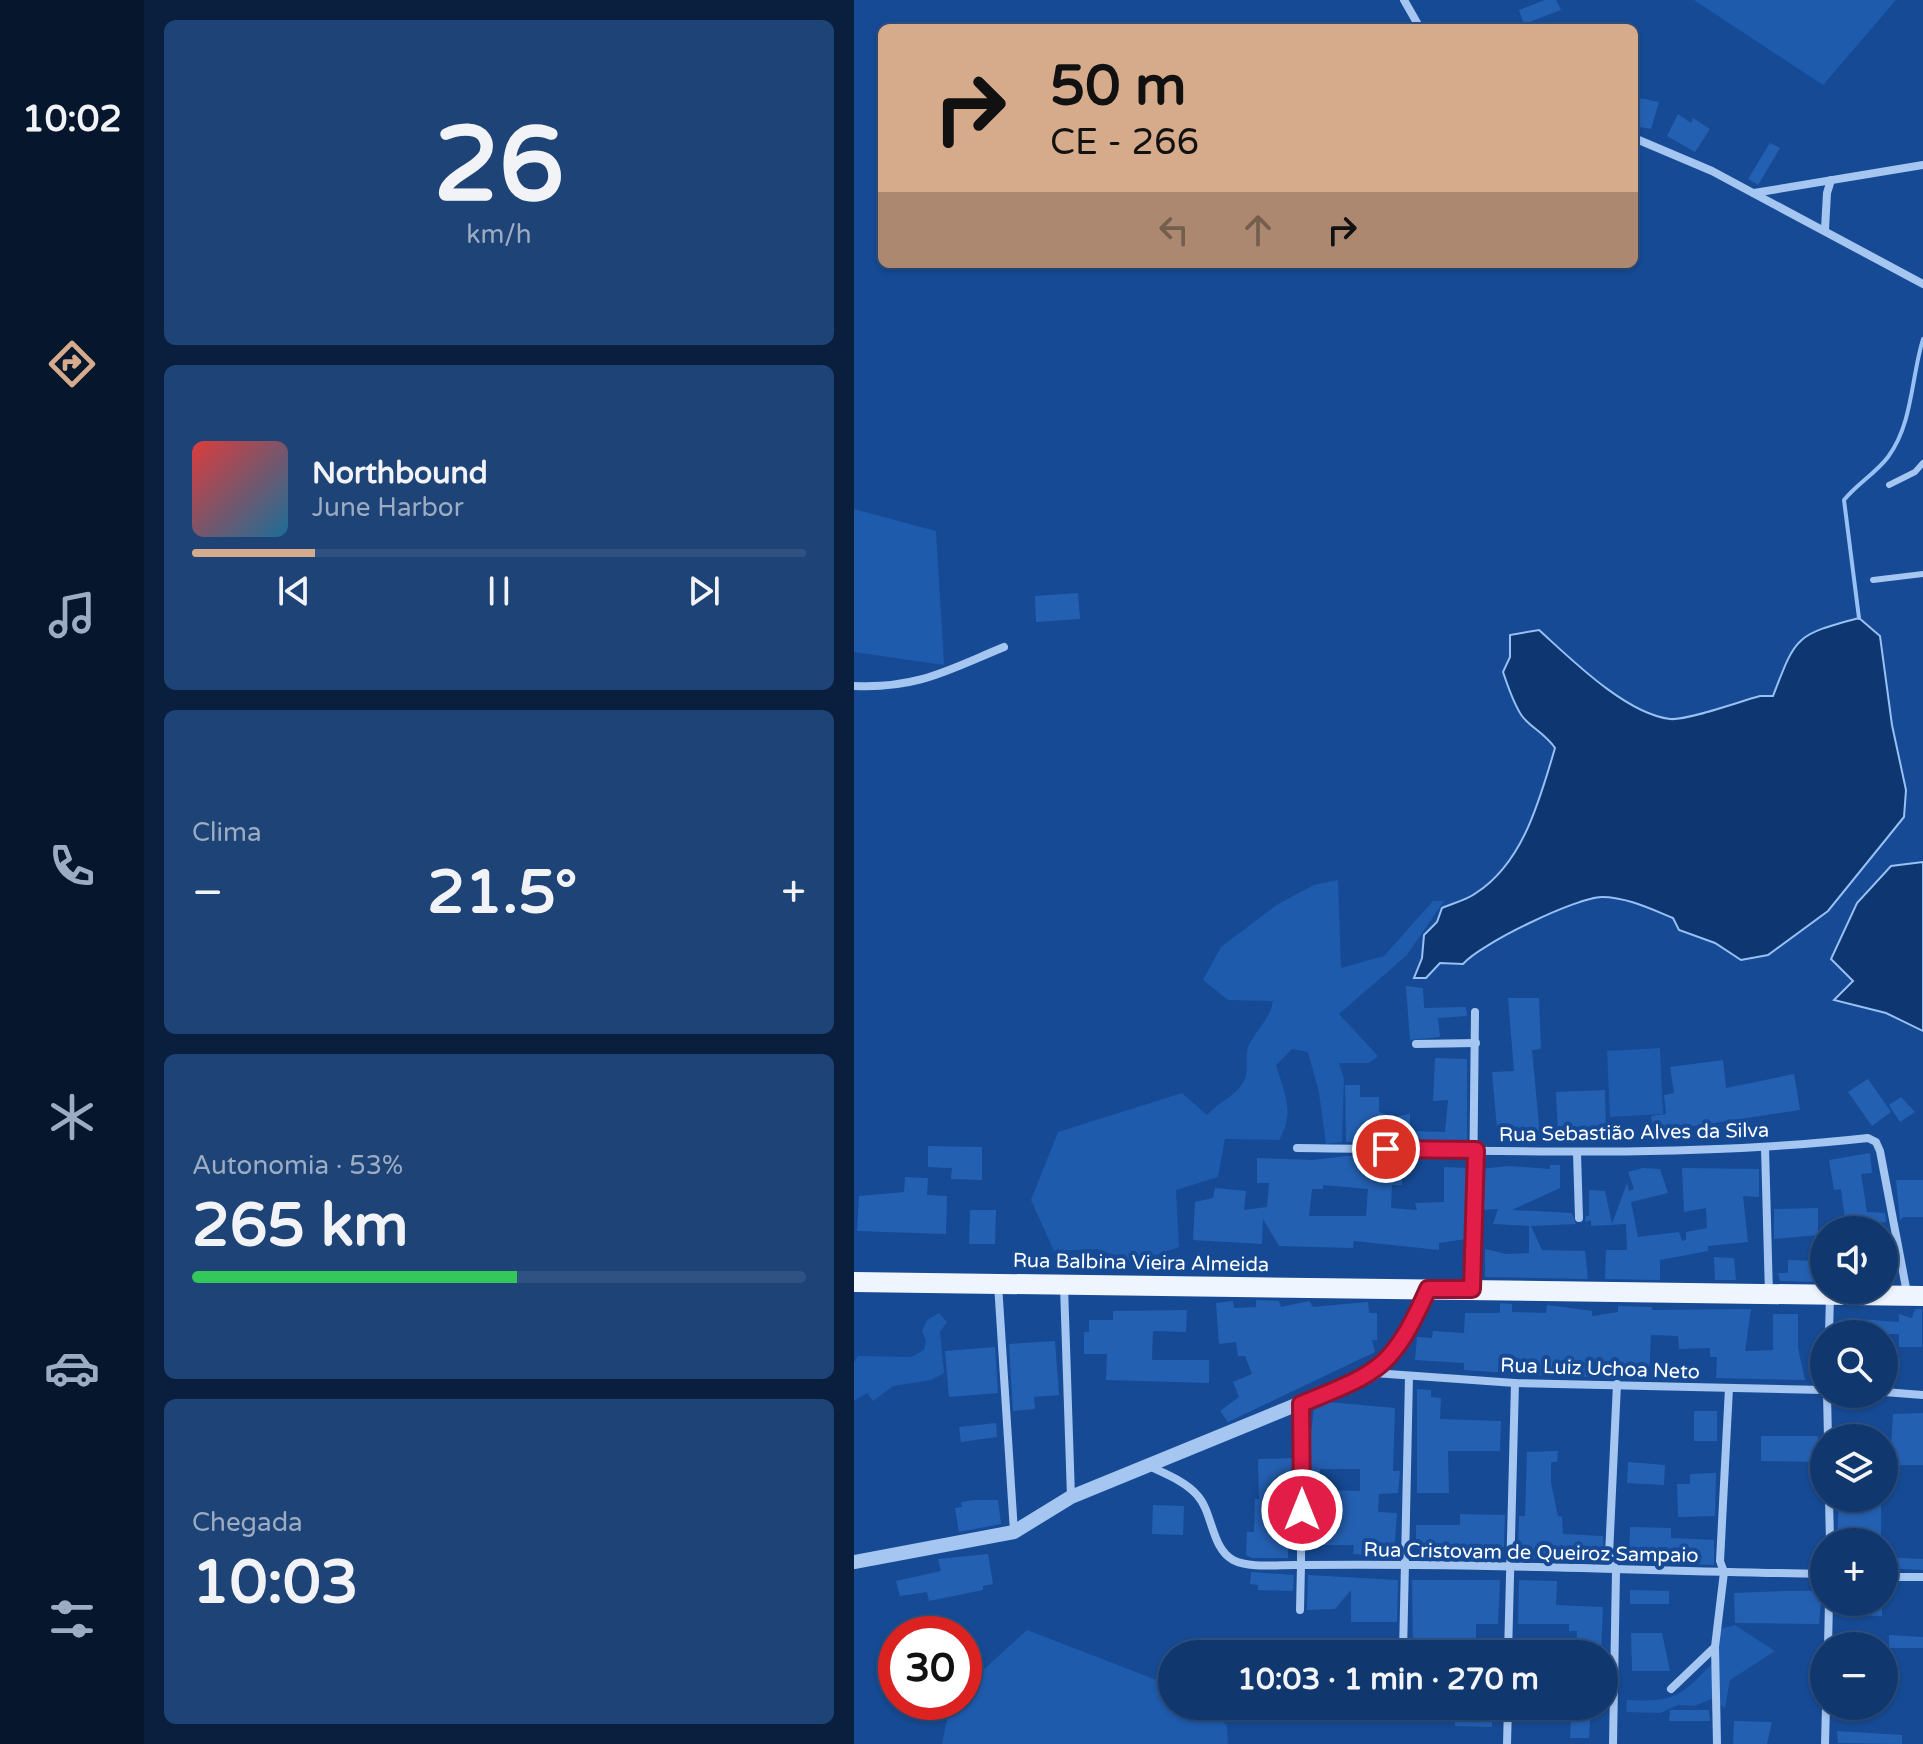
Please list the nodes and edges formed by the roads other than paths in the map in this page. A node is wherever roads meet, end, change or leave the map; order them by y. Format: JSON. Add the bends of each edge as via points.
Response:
{"nodes":[{"id":1,"x":1404,"y":0,"type":"edge"},
{"id":2,"x":1418,"y":24,"type":"edge"},
{"id":3,"x":1638,"y":140,"type":"edge"},
{"id":4,"x":1923,"y":165,"type":"edge"},
{"id":5,"x":1831,"y":180,"type":"junction"},
{"id":6,"x":1753,"y":193,"type":"junction"},
{"id":7,"x":1825,"y":229,"type":"junction"},
{"id":8,"x":1923,"y":284,"type":"edge"},
{"id":9,"x":1923,"y":463,"type":"edge"},
{"id":10,"x":1889,"y":485,"type":"dead end"},
{"id":11,"x":1923,"y":574,"type":"edge"},
{"id":12,"x":1873,"y":580,"type":"dead end"},
{"id":13,"x":1004,"y":647,"type":"dead end"},
{"id":14,"x":854,"y":686,"type":"edge"},
{"id":15,"x":1475,"y":1012,"type":"dead end"},
{"id":16,"x":1476,"y":1043,"type":"junction"},
{"id":17,"x":1416,"y":1044,"type":"dead end"},
{"id":18,"x":1297,"y":1148,"type":"dead end"},
{"id":19,"x":1765,"y":1148,"type":"junction"},
{"id":20,"x":1476,"y":1150,"type":"junction"},
{"id":21,"x":1577,"y":1153,"type":"junction"},
{"id":22,"x":1579,"y":1218,"type":"dead end"},
{"id":23,"x":854,"y":1282,"type":"edge"},
{"id":24,"x":998,"y":1284,"type":"junction"},
{"id":25,"x":1064,"y":1285,"type":"junction"},
{"id":26,"x":1428,"y":1289,"type":"junction"},
{"id":27,"x":1472,"y":1289,"type":"junction"},
{"id":28,"x":1810,"y":1294,"type":"edge"},
{"id":29,"x":1769,"y":1295,"type":"junction"},
{"id":30,"x":1915,"y":1296,"type":"edge"},
{"id":31,"x":1374,"y":1373,"type":"junction"},
{"id":32,"x":1409,"y":1376,"type":"junction"},
{"id":33,"x":1515,"y":1383,"type":"junction"},
{"id":34,"x":1617,"y":1384,"type":"junction"},
{"id":35,"x":1729,"y":1388,"type":"junction"},
{"id":36,"x":1810,"y":1391,"type":"edge"},
{"id":37,"x":1898,"y":1393,"type":"edge"},
{"id":38,"x":1923,"y":1395,"type":"edge"},
{"id":39,"x":1301,"y":1404,"type":"junction"},
{"id":40,"x":1149,"y":1466,"type":"junction"},
{"id":41,"x":1071,"y":1497,"type":"junction"},
{"id":42,"x":1014,"y":1532,"type":"junction"},
{"id":43,"x":854,"y":1562,"type":"edge"},
{"id":44,"x":1405,"y":1564,"type":"junction"},
{"id":45,"x":1301,"y":1565,"type":"junction"},
{"id":46,"x":1509,"y":1565,"type":"junction"},
{"id":47,"x":1616,"y":1571,"type":"junction"},
{"id":48,"x":1724,"y":1572,"type":"junction"},
{"id":49,"x":1810,"y":1574,"type":"edge"},
{"id":50,"x":1898,"y":1577,"type":"edge"},
{"id":51,"x":1923,"y":1577,"type":"edge"},
{"id":52,"x":1300,"y":1610,"type":"dead end"},
{"id":53,"x":1403,"y":1640,"type":"edge"},
{"id":54,"x":1508,"y":1640,"type":"edge"},
{"id":55,"x":1715,"y":1647,"type":"junction"},
{"id":56,"x":1671,"y":1689,"type":"dead end"},
{"id":57,"x":1508,"y":1720,"type":"edge"},
{"id":58,"x":1826,"y":1720,"type":"edge"},
{"id":59,"x":1507,"y":1744,"type":"edge"},
{"id":60,"x":1613,"y":1744,"type":"edge"},
{"id":61,"x":1717,"y":1744,"type":"edge"},
{"id":62,"x":1825,"y":1744,"type":"edge"}],
"edges":[{"from":1,"to":2,"type":"street"},
{"from":3,"to":6,"type":"street"},
{"from":4,"to":5,"type":"street"},
{"from":5,"to":6,"type":"street"},
{"from":5,"to":7,"type":"street"},
{"from":6,"to":7,"type":"street"},
{"from":7,"to":8,"type":"street"},
{"from":9,"to":10,"type":"lane"},
{"from":11,"to":12,"type":"lane"},
{"from":13,"to":14,"type":"street","via":[[916,682],[891,688]]},
{"from":15,"to":16,"type":"street"},
{"from":16,"to":17,"type":"street"},
{"from":16,"to":20,"type":"street"},
{"from":18,"to":20,"type":"street","name":"Rua Sebastião Alves da Silva"},
{"from":19,"to":21,"type":"street","name":"Rua Sebastião Alves da Silva"},
{"from":19,"to":29,"type":"street"},
{"from":19,"to":30,"type":"street","name":"Rua Sebastião Alves da Silva","via":[[1874,1140]]},
{"from":20,"to":21,"type":"street","name":"Rua Sebastião Alves da Silva"},
{"from":20,"to":27,"type":"street"},
{"from":21,"to":22,"type":"street"},
{"from":23,"to":24,"type":"main road","name":"Rua Balbina Vieira Almeida"},
{"from":24,"to":25,"type":"main road","name":"Rua Balbina Vieira Almeida"},
{"from":24,"to":42,"type":"street"},
{"from":25,"to":26,"type":"main road","name":"Rua Balbina Vieira Almeida"},
{"from":25,"to":41,"type":"street"},
{"from":26,"to":27,"type":"main road","name":"Rua Balbina Vieira Almeida"},
{"from":26,"to":31,"type":"street","via":[[1400,1346]]},
{"from":27,"to":29,"type":"main road","name":"Rua Balbina Vieira Almeida"},
{"from":28,"to":29,"type":"main road","name":"Rua Balbina Vieira Almeida"},
{"from":31,"to":32,"type":"street","name":"Rua Luiz Uchoa Neto"},
{"from":31,"to":39,"type":"street"},
{"from":32,"to":33,"type":"street","name":"Rua Luiz Uchoa Neto"},
{"from":32,"to":44,"type":"street"},
{"from":33,"to":34,"type":"street","name":"Rua Luiz Uchoa Neto"},
{"from":33,"to":46,"type":"street"},
{"from":34,"to":35,"type":"street","name":"Rua Luiz Uchoa Neto"},
{"from":34,"to":47,"type":"street","via":[[1609,1555]]},
{"from":35,"to":36,"type":"street","name":"Rua Luiz Uchoa Neto"},
{"from":35,"to":48,"type":"street","via":[[1720,1561]]},
{"from":37,"to":38,"type":"street"},
{"from":39,"to":40,"type":"street"},
{"from":39,"to":45,"type":"street"},
{"from":40,"to":41,"type":"street"},
{"from":40,"to":45,"type":"street","name":"Rua Cristovam de Queiroz Sampaio","via":[[1196,1493],[1229,1558]]},
{"from":41,"to":42,"type":"street"},
{"from":42,"to":43,"type":"street"},
{"from":44,"to":45,"type":"street","name":"Rua Cristovam de Queiroz Sampaio"},
{"from":44,"to":46,"type":"street","name":"Rua Cristovam de Queiroz Sampaio"},
{"from":44,"to":53,"type":"street"},
{"from":45,"to":52,"type":"street"},
{"from":46,"to":47,"type":"street","name":"Rua Cristovam de Queiroz Sampaio"},
{"from":46,"to":54,"type":"street"},
{"from":47,"to":48,"type":"street","name":"Rua Cristovam de Queiroz Sampaio"},
{"from":47,"to":60,"type":"street"},
{"from":48,"to":49,"type":"street","name":"Rua Cristovam de Queiroz Sampaio"},
{"from":48,"to":55,"type":"street"},
{"from":50,"to":51,"type":"street"},
{"from":55,"to":56,"type":"street"},
{"from":55,"to":61,"type":"street"},
{"from":57,"to":59,"type":"street"},
{"from":58,"to":62,"type":"street"}]}
